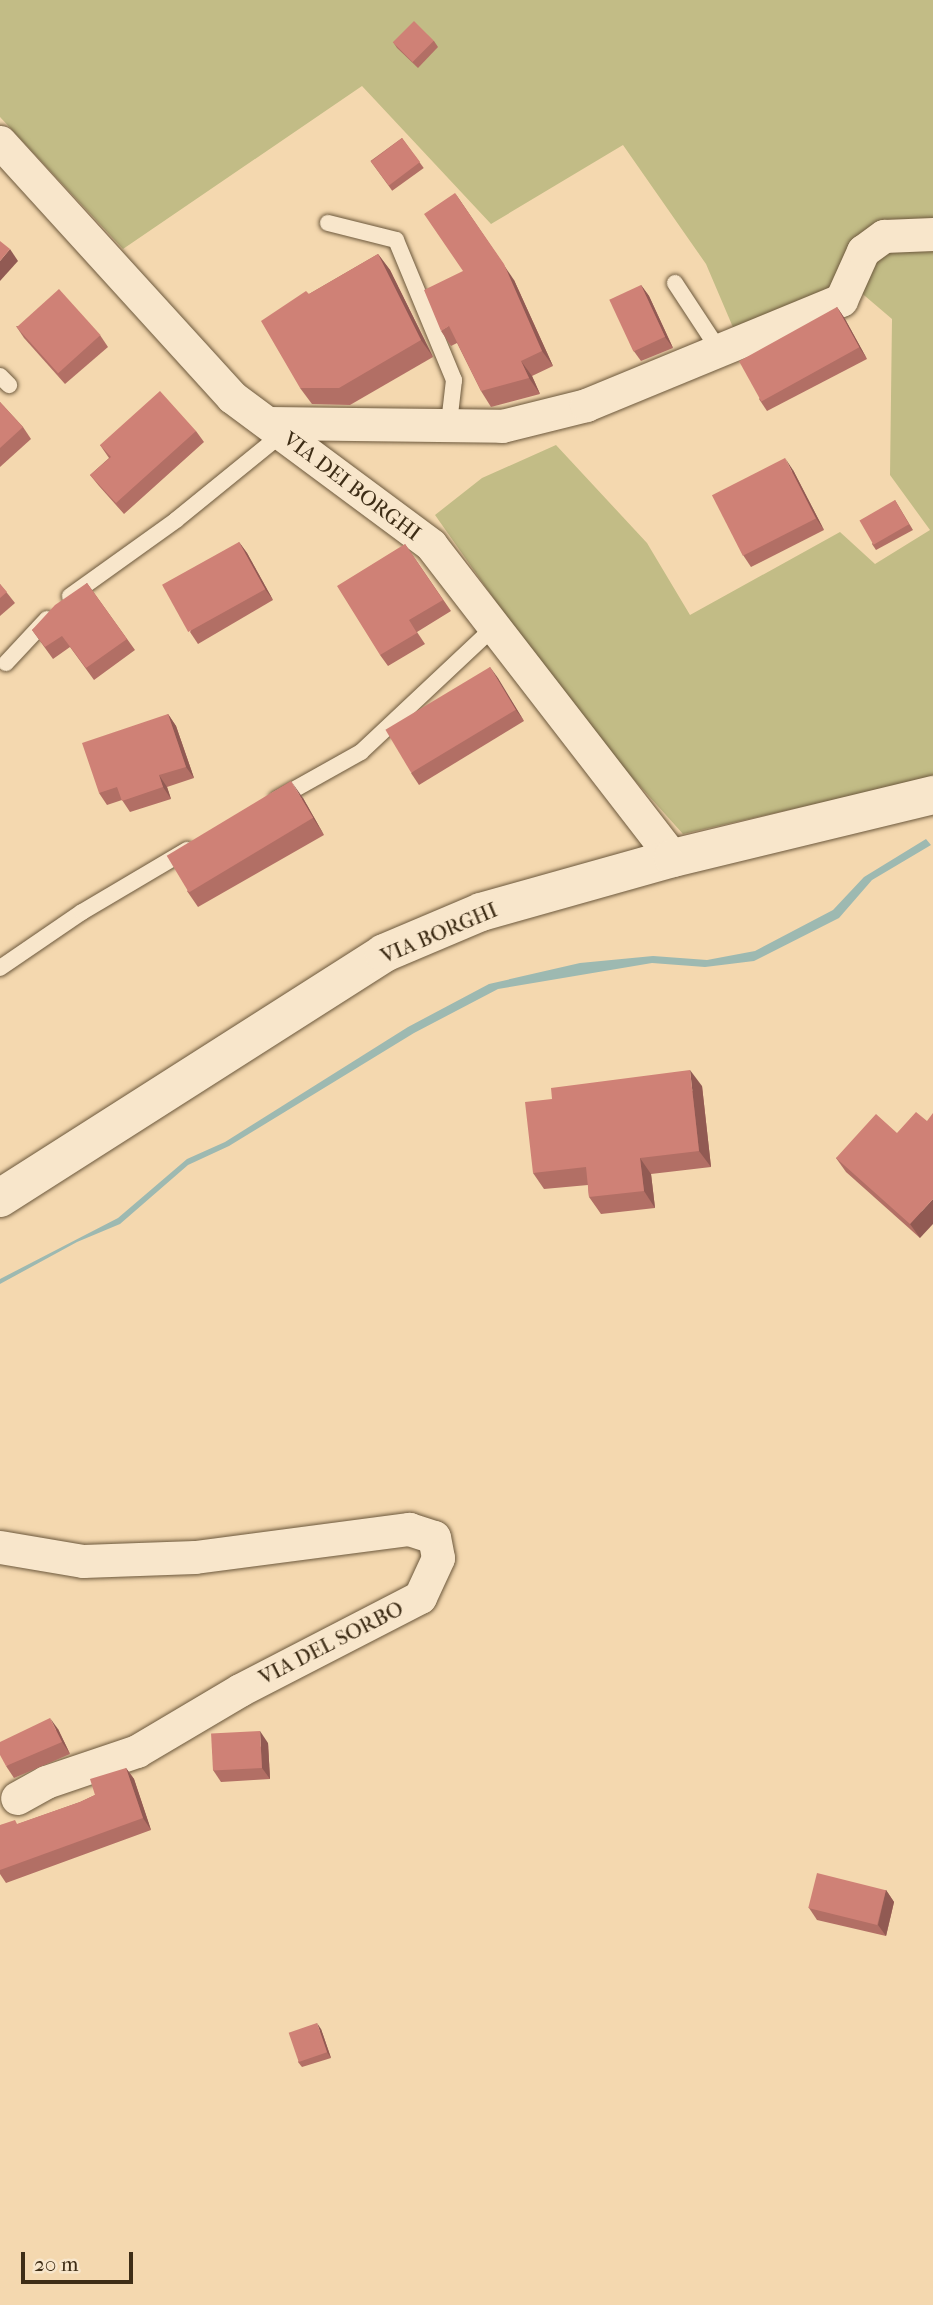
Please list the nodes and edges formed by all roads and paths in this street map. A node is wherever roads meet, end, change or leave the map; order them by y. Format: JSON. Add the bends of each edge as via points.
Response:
{"nodes":[{"id":1,"x":0,"y":142,"type":"edge"},
{"id":2,"x":328,"y":223,"type":"dead end"},
{"id":3,"x":933,"y":234,"type":"edge"},
{"id":4,"x":675,"y":284,"type":"dead end"},
{"id":5,"x":719,"y":350,"type":"junction"},
{"id":6,"x":449,"y":423,"type":"junction"},
{"id":7,"x":276,"y":428,"type":"junction"},
{"id":8,"x":494,"y":627,"type":"junction"},
{"id":9,"x":5,"y":663,"type":"dead end"},
{"id":10,"x":933,"y":795,"type":"edge"},
{"id":11,"x":265,"y":805,"type":"edge"},
{"id":12,"x":205,"y":839,"type":"edge"},
{"id":13,"x":673,"y":858,"type":"junction"},
{"id":14,"x":0,"y":968,"type":"edge"},
{"id":15,"x":0,"y":1198,"type":"edge"},
{"id":16,"x":0,"y":1547,"type":"edge"},
{"id":17,"x":9,"y":1803,"type":"edge"}],
"edges":[{"from":1,"to":7,"type":"street","name":"VIA DEI BORGHI","via":[[232,397]]},
{"from":2,"to":6,"type":"lane","via":[[397,240],[454,380]]},
{"from":3,"to":5,"type":"street","via":[[884,236],[863,251],[841,300]]},
{"from":4,"to":5,"type":"lane"},
{"from":5,"to":6,"type":"street","via":[[586,405],[502,426]]},
{"from":6,"to":7,"type":"street"},
{"from":7,"to":8,"type":"street","name":"VIA DEI BORGHI","via":[[431,545]]},
{"from":7,"to":9,"type":"lane","via":[[176,520],[67,598]]},
{"from":8,"to":11,"type":"lane","via":[[361,752]]},
{"from":8,"to":13,"type":"street","name":"VIA DEI BORGHI"},
{"from":10,"to":13,"type":"main road","name":"VIA BORGHI"},
{"from":12,"to":14,"type":"lane","via":[[82,912]]},
{"from":13,"to":15,"type":"main road","name":"VIA BORGHI","via":[[481,912],[384,953]]},
{"from":16,"to":17,"type":"street","name":"VIA DEL SORBO","via":[[83,1562],[195,1556],[410,1529],[435,1537],[438,1558],[420,1597],[240,1689],[137,1751],[46,1782]]}]}
